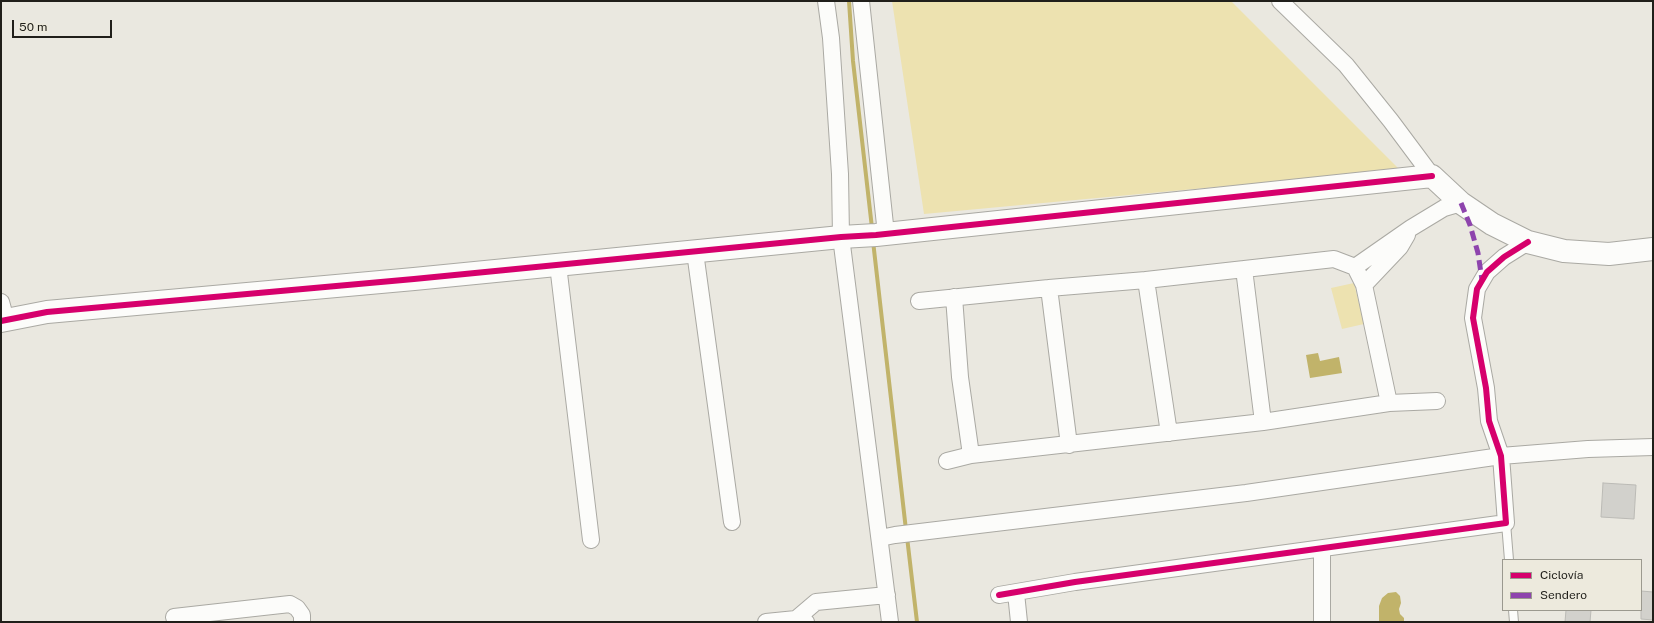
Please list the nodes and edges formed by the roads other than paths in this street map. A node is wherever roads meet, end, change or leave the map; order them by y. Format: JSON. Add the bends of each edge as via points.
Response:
{"nodes":[{"id":1,"x":826,"y":1,"type":"edge"},
{"id":2,"x":860,"y":1,"type":"edge"},
{"id":3,"x":1280,"y":1,"type":"edge"},
{"id":4,"x":1432,"y":176,"type":"junction"},
{"id":5,"x":1461,"y":202,"type":"junction"},
{"id":6,"x":1411,"y":228,"type":"junction"},
{"id":7,"x":866,"y":236,"type":"junction"},
{"id":8,"x":1528,"y":242,"type":"junction"},
{"id":9,"x":1653,"y":249,"type":"edge"},
{"id":10,"x":695,"y":252,"type":"junction"},
{"id":11,"x":558,"y":265,"type":"junction"},
{"id":12,"x":1355,"y":267,"type":"junction"},
{"id":13,"x":1244,"y":269,"type":"junction"},
{"id":14,"x":1146,"y":280,"type":"junction"},
{"id":15,"x":1364,"y":285,"type":"junction"},
{"id":16,"x":1049,"y":288,"type":"junction"},
{"id":17,"x":954,"y":297,"type":"junction"},
{"id":18,"x":919,"y":301,"type":"dead end"},
{"id":19,"x":3,"y":314,"type":"edge"},
{"id":20,"x":1437,"y":401,"type":"dead end"},
{"id":21,"x":1389,"y":403,"type":"junction"},
{"id":22,"x":1263,"y":422,"type":"junction"},
{"id":23,"x":1169,"y":433,"type":"junction"},
{"id":24,"x":1069,"y":444,"type":"junction"},
{"id":25,"x":1653,"y":447,"type":"edge"},
{"id":26,"x":971,"y":455,"type":"junction"},
{"id":27,"x":1501,"y":456,"type":"junction"},
{"id":28,"x":947,"y":461,"type":"dead end"},
{"id":29,"x":732,"y":522,"type":"dead end"},
{"id":30,"x":1506,"y":523,"type":"junction"},
{"id":31,"x":888,"y":536,"type":"junction"},
{"id":32,"x":590,"y":540,"type":"dead end"},
{"id":33,"x":1322,"y":549,"type":"junction"},
{"id":34,"x":1509,"y":559,"type":"edge"},
{"id":35,"x":1016,"y":593,"type":"junction"},
{"id":36,"x":887,"y":595,"type":"junction"},
{"id":37,"x":999,"y":595,"type":"dead end"},
{"id":38,"x":1513,"y":611,"type":"edge"},
{"id":39,"x":174,"y":617,"type":"dead end"},
{"id":40,"x":799,"y":621,"type":"edge"},
{"id":41,"x":302,"y":622,"type":"edge"},
{"id":42,"x":766,"y":622,"type":"edge"},
{"id":43,"x":890,"y":622,"type":"edge"},
{"id":44,"x":1019,"y":622,"type":"edge"},
{"id":45,"x":1322,"y":622,"type":"edge"},
{"id":46,"x":1514,"y":622,"type":"edge"}],
"edges":[{"from":1,"to":7,"type":"street","via":[[840,174]]},
{"from":2,"to":7,"type":"street"},
{"from":3,"to":4,"type":"street","via":[[1346,65]]},
{"from":4,"to":5,"type":"street"},
{"from":4,"to":7,"type":"street"},
{"from":5,"to":6,"type":"street","via":[[1444,208]]},
{"from":5,"to":8,"type":"street","via":[[1492,224]]},
{"from":6,"to":12,"type":"street"},
{"from":6,"to":15,"type":"street","via":[[1400,247]]},
{"from":7,"to":10,"type":"street"},
{"from":7,"to":31,"type":"street"},
{"from":8,"to":9,"type":"street","via":[[1564,251],[1602,253]]},
{"from":8,"to":27,"type":"street","via":[[1504,257],[1487,272],[1477,289],[1473,318],[1486,388],[1489,421]]},
{"from":10,"to":11,"type":"street"},
{"from":10,"to":29,"type":"street"},
{"from":11,"to":19,"type":"street"},
{"from":11,"to":32,"type":"street"},
{"from":12,"to":13,"type":"street","via":[[1334,259]]},
{"from":12,"to":15,"type":"street"},
{"from":13,"to":14,"type":"street"},
{"from":13,"to":22,"type":"street"},
{"from":14,"to":16,"type":"street"},
{"from":14,"to":23,"type":"street"},
{"from":15,"to":21,"type":"street"},
{"from":16,"to":17,"type":"street"},
{"from":16,"to":24,"type":"street"},
{"from":17,"to":18,"type":"street"},
{"from":17,"to":26,"type":"street","via":[[960,377]]},
{"from":20,"to":21,"type":"street"},
{"from":21,"to":22,"type":"street"},
{"from":22,"to":23,"type":"street"},
{"from":23,"to":24,"type":"street"},
{"from":24,"to":26,"type":"street"},
{"from":25,"to":27,"type":"street"},
{"from":26,"to":28,"type":"street"},
{"from":27,"to":30,"type":"street"},
{"from":27,"to":31,"type":"street","via":[[1246,493]]},
{"from":30,"to":33,"type":"street"},
{"from":30,"to":34,"type":"lane"},
{"from":31,"to":36,"type":"street"},
{"from":33,"to":35,"type":"street","via":[[1075,582]]},
{"from":33,"to":45,"type":"street"},
{"from":35,"to":37,"type":"street"},
{"from":35,"to":44,"type":"street"},
{"from":36,"to":40,"type":"street","via":[[816,602]]},
{"from":36,"to":43,"type":"street"},
{"from":38,"to":46,"type":"lane"},
{"from":39,"to":41,"type":"street","via":[[290,604],[300,611]]},
{"from":40,"to":42,"type":"street"}]}
